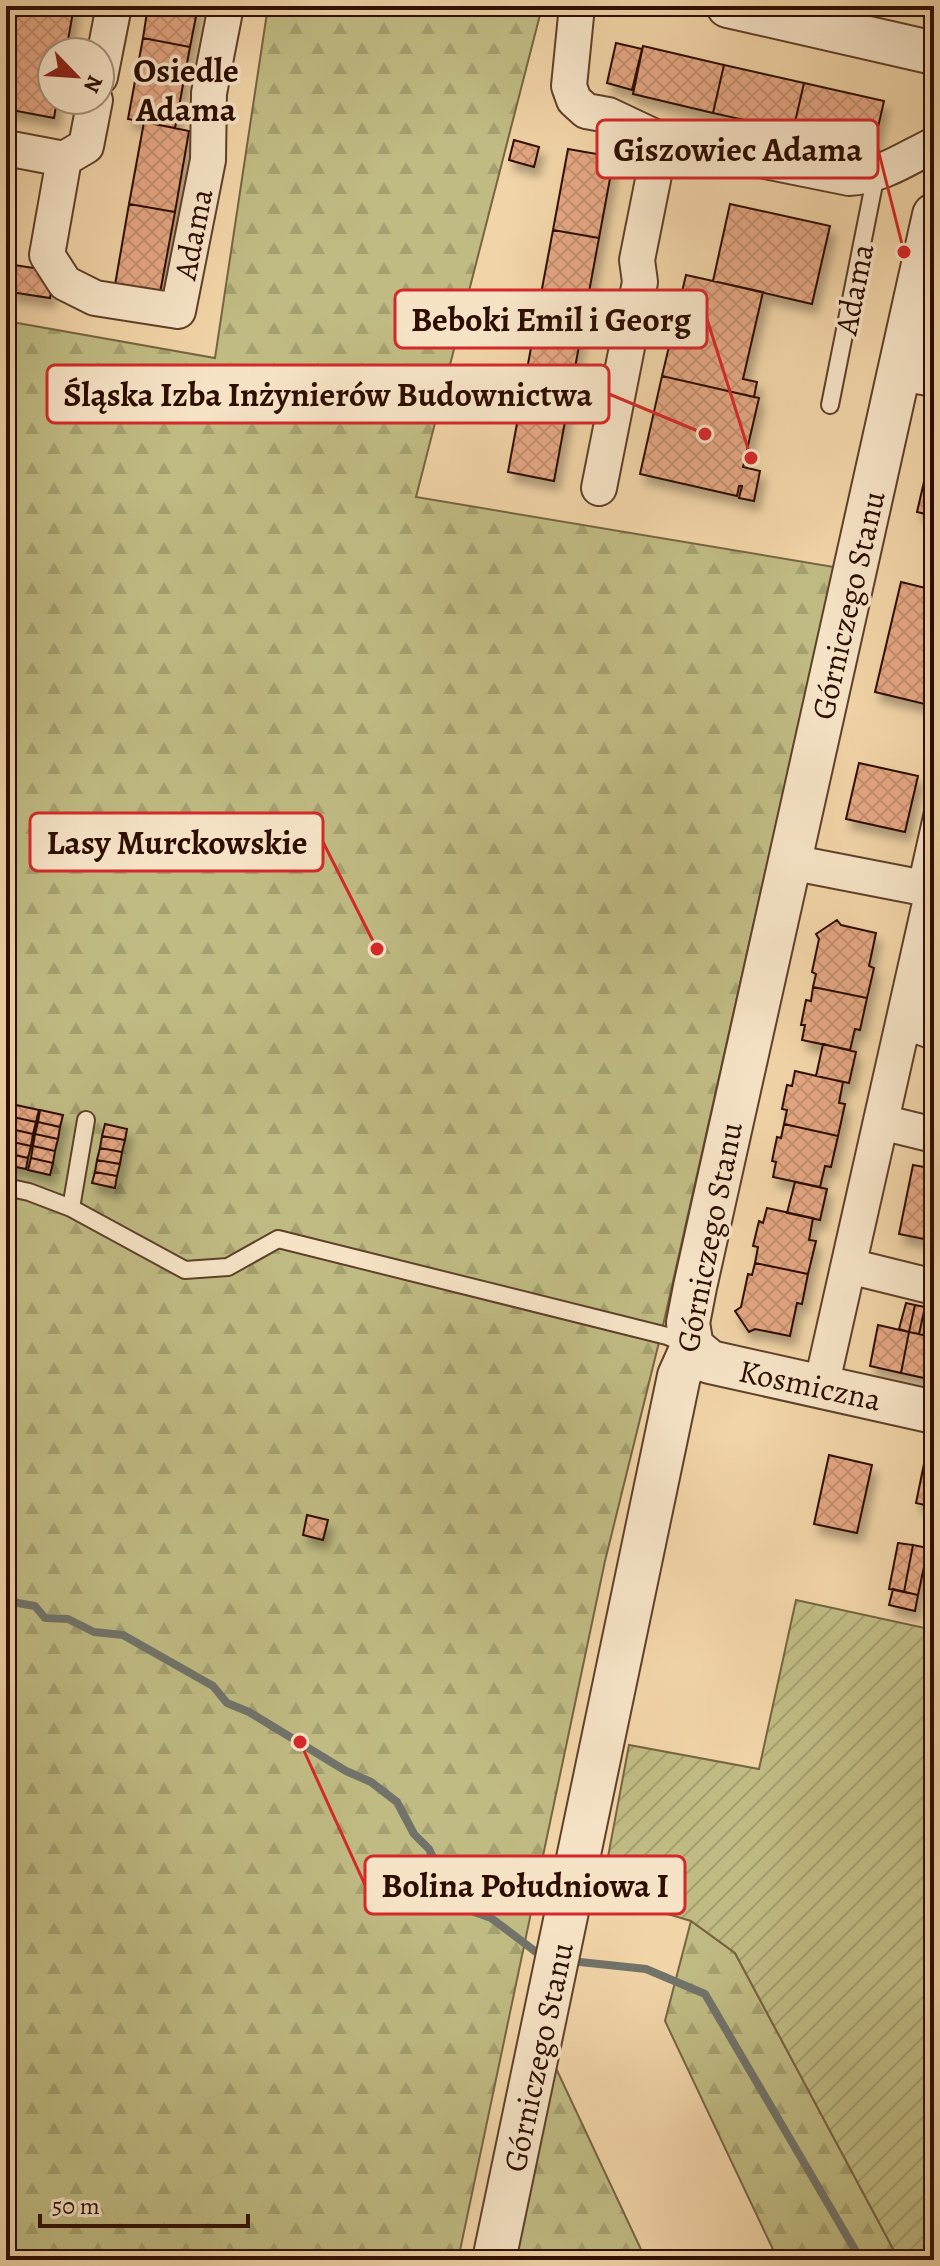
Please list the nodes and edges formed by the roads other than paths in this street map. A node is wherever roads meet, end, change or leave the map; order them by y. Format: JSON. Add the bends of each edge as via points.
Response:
{"nodes":[{"id":1,"x":114,"y":6,"type":"edge"},
{"id":2,"x":226,"y":6,"type":"edge"},
{"id":3,"x":577,"y":6,"type":"edge"},
{"id":4,"x":737,"y":7,"type":"edge"},
{"id":5,"x":108,"y":36,"type":"edge"},
{"id":6,"x":934,"y":53,"type":"edge"},
{"id":7,"x":92,"y":116,"type":"edge"},
{"id":8,"x":661,"y":140,"type":"junction"},
{"id":9,"x":934,"y":145,"type":"edge"},
{"id":10,"x":6,"y":148,"type":"edge"},
{"id":11,"x":64,"y":159,"type":"junction"},
{"id":12,"x":876,"y":174,"type":"junction"},
{"id":13,"x":934,"y":215,"type":"edge"},
{"id":14,"x":917,"y":376,"type":"edge"},
{"id":15,"x":830,"y":405,"type":"dead end"},
{"id":16,"x":599,"y":488,"type":"dead end"},
{"id":17,"x":934,"y":807,"type":"edge"},
{"id":18,"x":790,"y":862,"type":"junction"},
{"id":19,"x":928,"y":889,"type":"edge"},
{"id":20,"x":919,"y":1027,"type":"edge"},
{"id":21,"x":86,"y":1120,"type":"dead end"},
{"id":22,"x":881,"y":1122,"type":"junction"},
{"id":23,"x":934,"y":1135,"type":"edge"},
{"id":24,"x":6,"y":1187,"type":"edge"},
{"id":25,"x":71,"y":1208,"type":"junction"},
{"id":26,"x":849,"y":1266,"type":"junction"},
{"id":27,"x":934,"y":1287,"type":"edge"},
{"id":28,"x":692,"y":1347,"type":"junction"},
{"id":29,"x":821,"y":1387,"type":"junction"},
{"id":30,"x":934,"y":1412,"type":"edge"},
{"id":31,"x":494,"y":2260,"type":"edge"}],
"edges":[{"from":1,"to":5,"type":"street"},
{"from":2,"to":11,"type":"street","name":"Adama","via":[[209,93],[208,160],[178,311],[95,298],[65,283],[47,255]]},
{"from":3,"to":8,"type":"street","via":[[569,86],[574,100],[586,111],[608,115]]},
{"from":4,"to":6,"type":"street"},
{"from":7,"to":11,"type":"street","via":[[86,146]]},
{"from":8,"to":12,"type":"street","via":[[849,178]]},
{"from":8,"to":16,"type":"street","via":[[637,260],[640,282]]},
{"from":9,"to":12,"type":"street"},
{"from":10,"to":11,"type":"street"},
{"from":12,"to":15,"type":"lane","name":"Adama"},
{"from":13,"to":14,"type":"street","name":"Górniczego Stanu"},
{"from":14,"to":18,"type":"street","name":"Górniczego Stanu"},
{"from":17,"to":19,"type":"lane"},
{"from":18,"to":19,"type":"street"},
{"from":18,"to":28,"type":"street","name":"Górniczego Stanu","via":[[688,1323]]},
{"from":19,"to":20,"type":"street"},
{"from":20,"to":22,"type":"street"},
{"from":21,"to":25,"type":"lane"},
{"from":22,"to":23,"type":"street"},
{"from":22,"to":26,"type":"street"},
{"from":24,"to":25,"type":"lane"},
{"from":25,"to":28,"type":"lane","via":[[185,1270],[228,1267],[278,1239],[667,1336]]},
{"from":26,"to":27,"type":"street"},
{"from":26,"to":29,"type":"street"},
{"from":28,"to":29,"type":"street","name":"Kosmiczna","via":[[710,1362]]},
{"from":28,"to":31,"type":"street","name":"Górniczego Stanu","via":[[679,1376]]},
{"from":29,"to":30,"type":"street","name":"Kosmiczna"}]}
